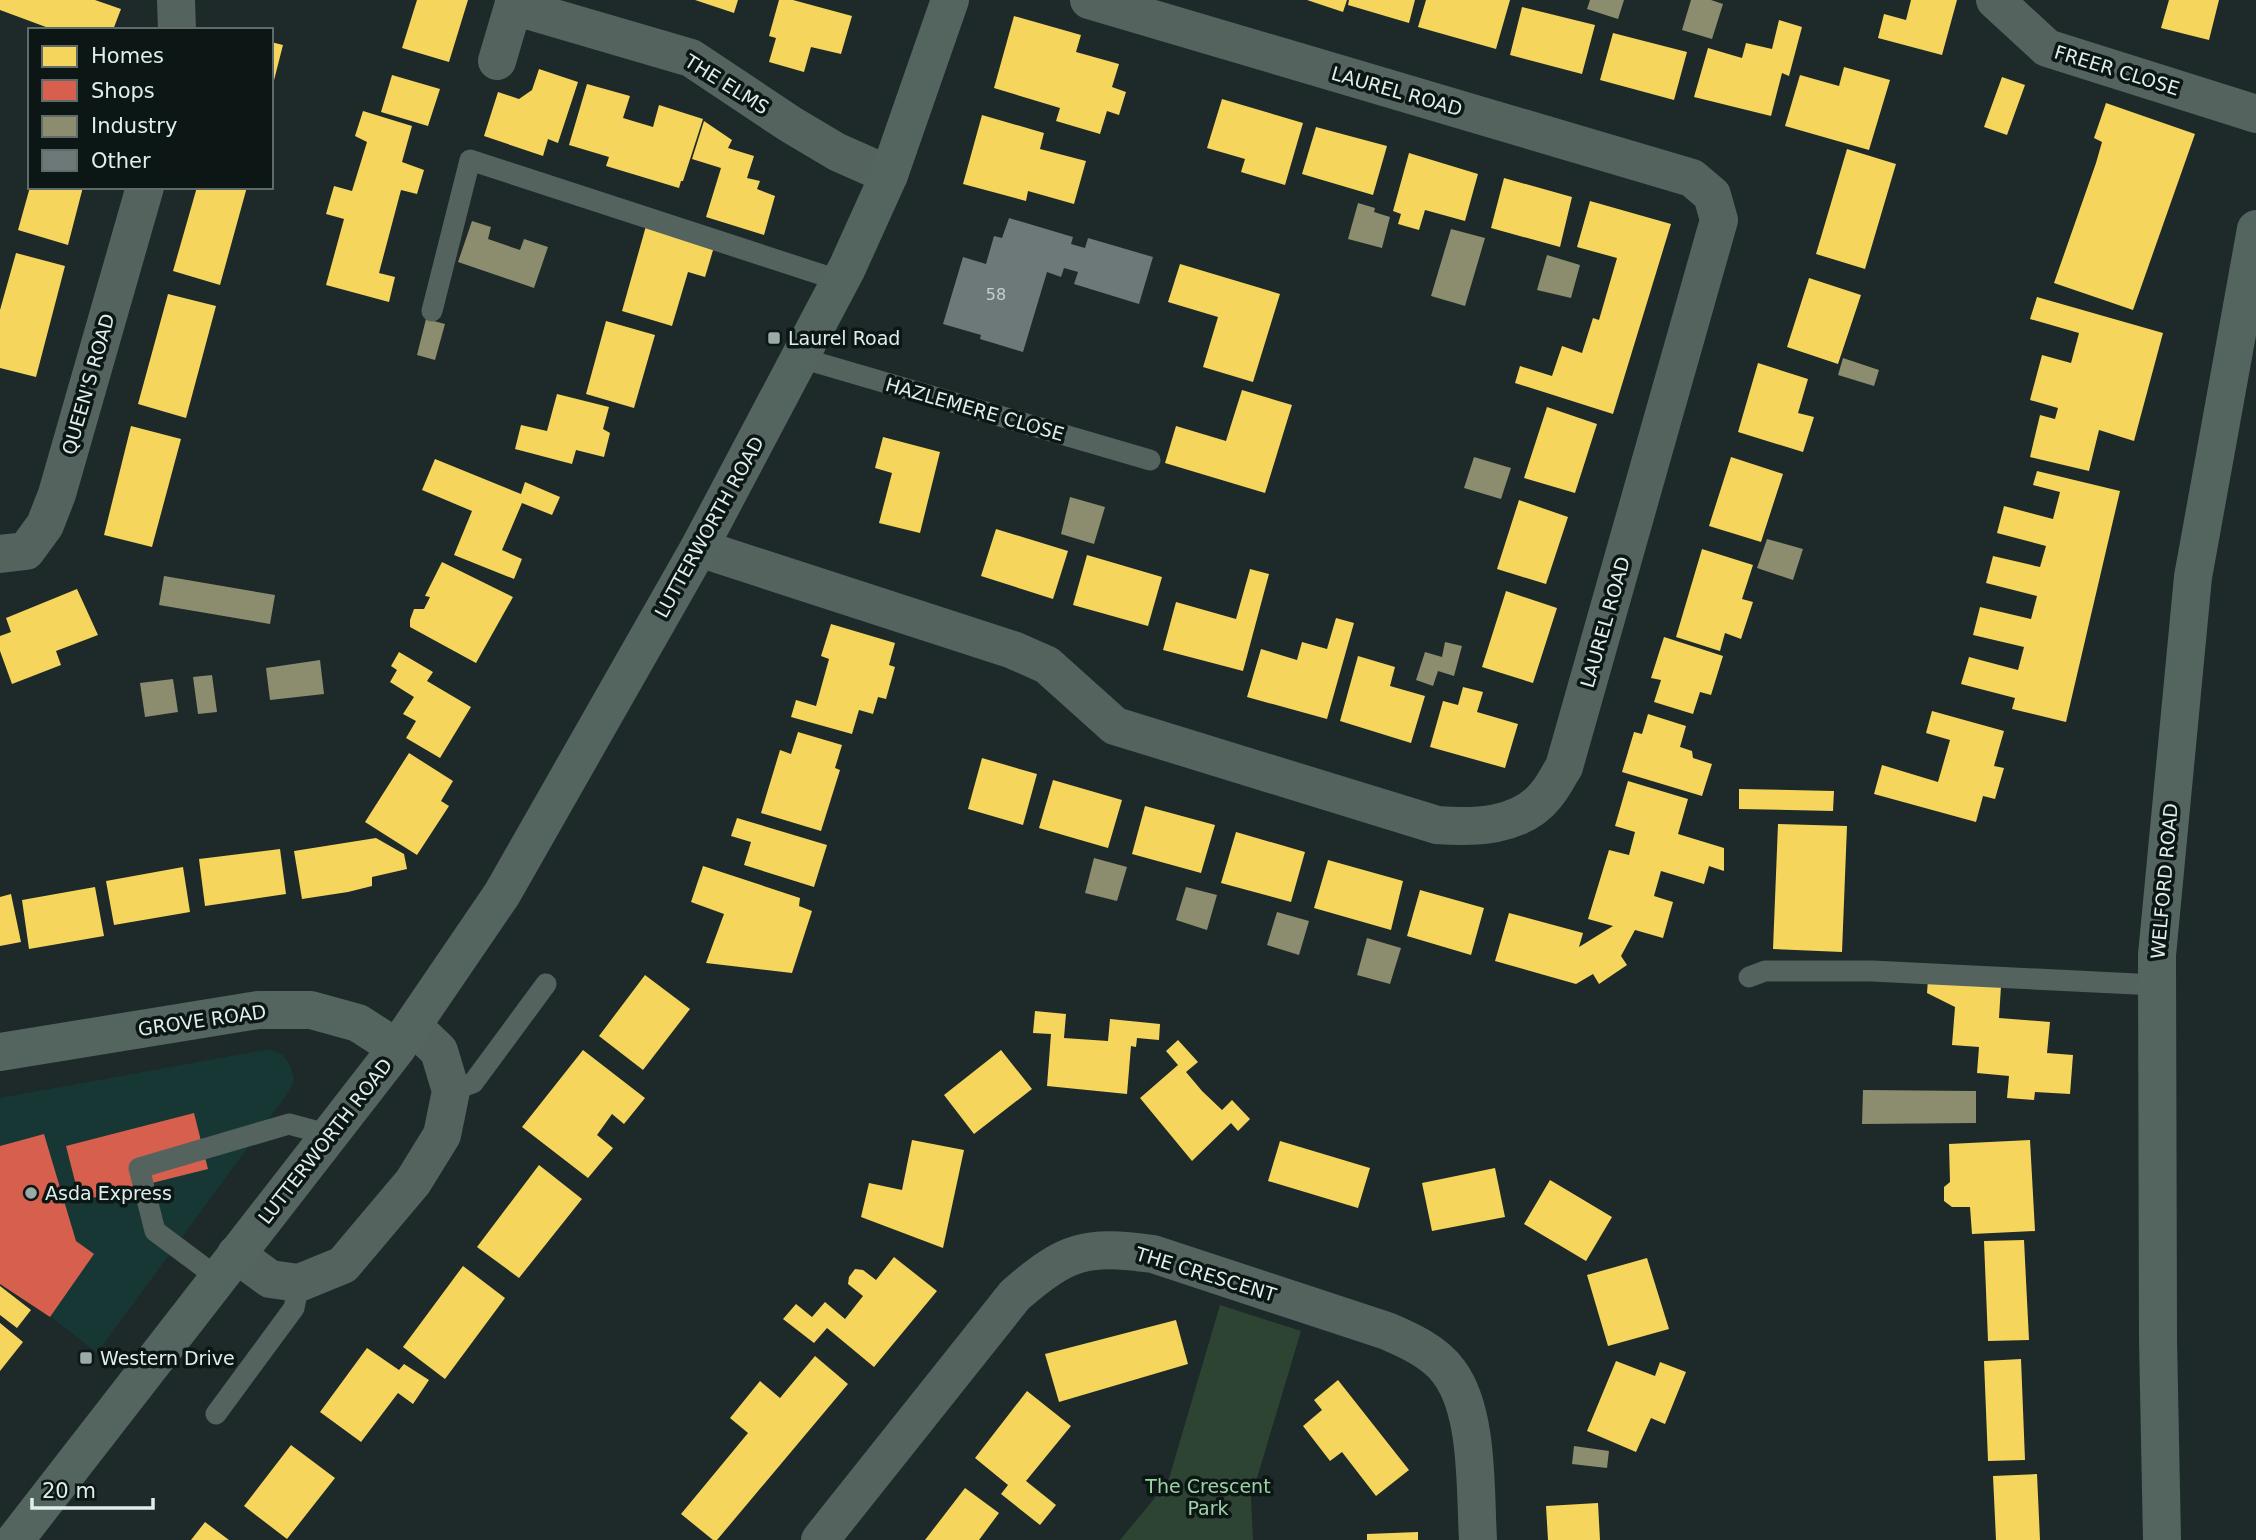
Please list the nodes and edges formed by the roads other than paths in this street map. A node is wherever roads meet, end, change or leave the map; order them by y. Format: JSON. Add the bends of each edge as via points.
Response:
{"nodes":[{"id":1,"x":176,"y":0,"type":"edge"},
{"id":2,"x":950,"y":0,"type":"edge"},
{"id":3,"x":1090,"y":0,"type":"edge"},
{"id":4,"x":1995,"y":0,"type":"edge"},
{"id":5,"x":514,"y":3,"type":"edge"},
{"id":6,"x":177,"y":28,"type":"edge"},
{"id":7,"x":497,"y":61,"type":"dead end"},
{"id":8,"x":2256,"y":114,"type":"edge"},
{"id":9,"x":889,"y":175,"type":"junction"},
{"id":10,"x":144,"y":189,"type":"edge"},
{"id":11,"x":2256,"y":229,"type":"edge"},
{"id":12,"x":841,"y":281,"type":"junction"},
{"id":13,"x":432,"y":311,"type":"dead end"},
{"id":14,"x":801,"y":358,"type":"junction"},
{"id":15,"x":1150,"y":460,"type":"dead end"},
{"id":16,"x":699,"y":548,"type":"junction"},
{"id":17,"x":0,"y":554,"type":"edge"},
{"id":18,"x":1749,"y":977,"type":"dead end"},
{"id":19,"x":546,"y":984,"type":"dead end"},
{"id":20,"x":2156,"y":985,"type":"junction"},
{"id":21,"x":405,"y":1037,"type":"junction"},
{"id":22,"x":0,"y":1052,"type":"edge"},
{"id":23,"x":451,"y":1091,"type":"junction"},
{"id":24,"x":330,"y":1135,"type":"junction"},
{"id":25,"x":227,"y":1266,"type":"junction"},
{"id":26,"x":299,"y":1283,"type":"junction"},
{"id":27,"x":216,"y":1414,"type":"dead end"},
{"id":28,"x":15,"y":1540,"type":"edge"},
{"id":29,"x":820,"y":1540,"type":"edge"},
{"id":30,"x":1478,"y":1540,"type":"edge"},
{"id":31,"x":2162,"y":1540,"type":"edge"}],
"edges":[{"from":1,"to":6,"type":"street"},
{"from":2,"to":9,"type":"street","name":"LUTTERWORTH ROAD"},
{"from":3,"to":16,"type":"street","name":"LAUREL ROAD","via":[[1692,178],[1712,195],[1719,220],[1564,767],[1545,797],[1500,822],[1470,828],[1437,825],[1115,726],[1047,665],[1013,650]]},
{"from":4,"to":8,"type":"street","name":"FREER CLOSE","via":[[2047,48]]},
{"from":5,"to":7,"type":"street","name":"THE ELMS"},
{"from":5,"to":9,"type":"street","name":"THE ELMS","via":[[691,58],[825,145]]},
{"from":9,"to":12,"type":"street","name":"LUTTERWORTH ROAD"},
{"from":10,"to":17,"type":"street","name":"QUEEN'S ROAD","via":[[45,525],[26,551]]},
{"from":11,"to":20,"type":"street","name":"WELFORD ROAD","via":[[2193,577]]},
{"from":12,"to":13,"type":"lane","via":[[470,160]]},
{"from":12,"to":14,"type":"street","name":"LUTTERWORTH ROAD"},
{"from":14,"to":15,"type":"lane","name":"HAZLEMERE CLOSE"},
{"from":14,"to":16,"type":"street","name":"LUTTERWORTH ROAD"},
{"from":16,"to":21,"type":"street","name":"LUTTERWORTH ROAD","via":[[508,884]]},
{"from":18,"to":20,"type":"lane","via":[[1765,971],[1872,971]]},
{"from":19,"to":23,"type":"lane","via":[[473,1083]]},
{"from":20,"to":31,"type":"street","name":"WELFORD ROAD"},
{"from":21,"to":22,"type":"street","name":"GROVE ROAD","via":[[311,1010],[258,1010]]},
{"from":21,"to":23,"type":"street","via":[[439,1051]]},
{"from":21,"to":24,"type":"street","name":"LUTTERWORTH ROAD"},
{"from":23,"to":26,"type":"street","via":[[442,1135],[413,1182],[343,1265]]},
{"from":24,"to":25,"type":"street","name":"LUTTERWORTH ROAD"},
{"from":24,"to":25,"type":"lane","via":[[289,1124],[139,1168],[155,1231]]},
{"from":25,"to":26,"type":"street"},
{"from":25,"to":28,"type":"street","name":"LUTTERWORTH ROAD"},
{"from":26,"to":27,"type":"lane","via":[[294,1308]]},
{"from":29,"to":30,"type":"street","name":"THE CRESCENT","via":[[1015,1295],[1044,1270],[1075,1253],[1113,1248],[1153,1254],[1387,1331],[1419,1346],[1448,1370],[1463,1396],[1470,1424]]}]}
